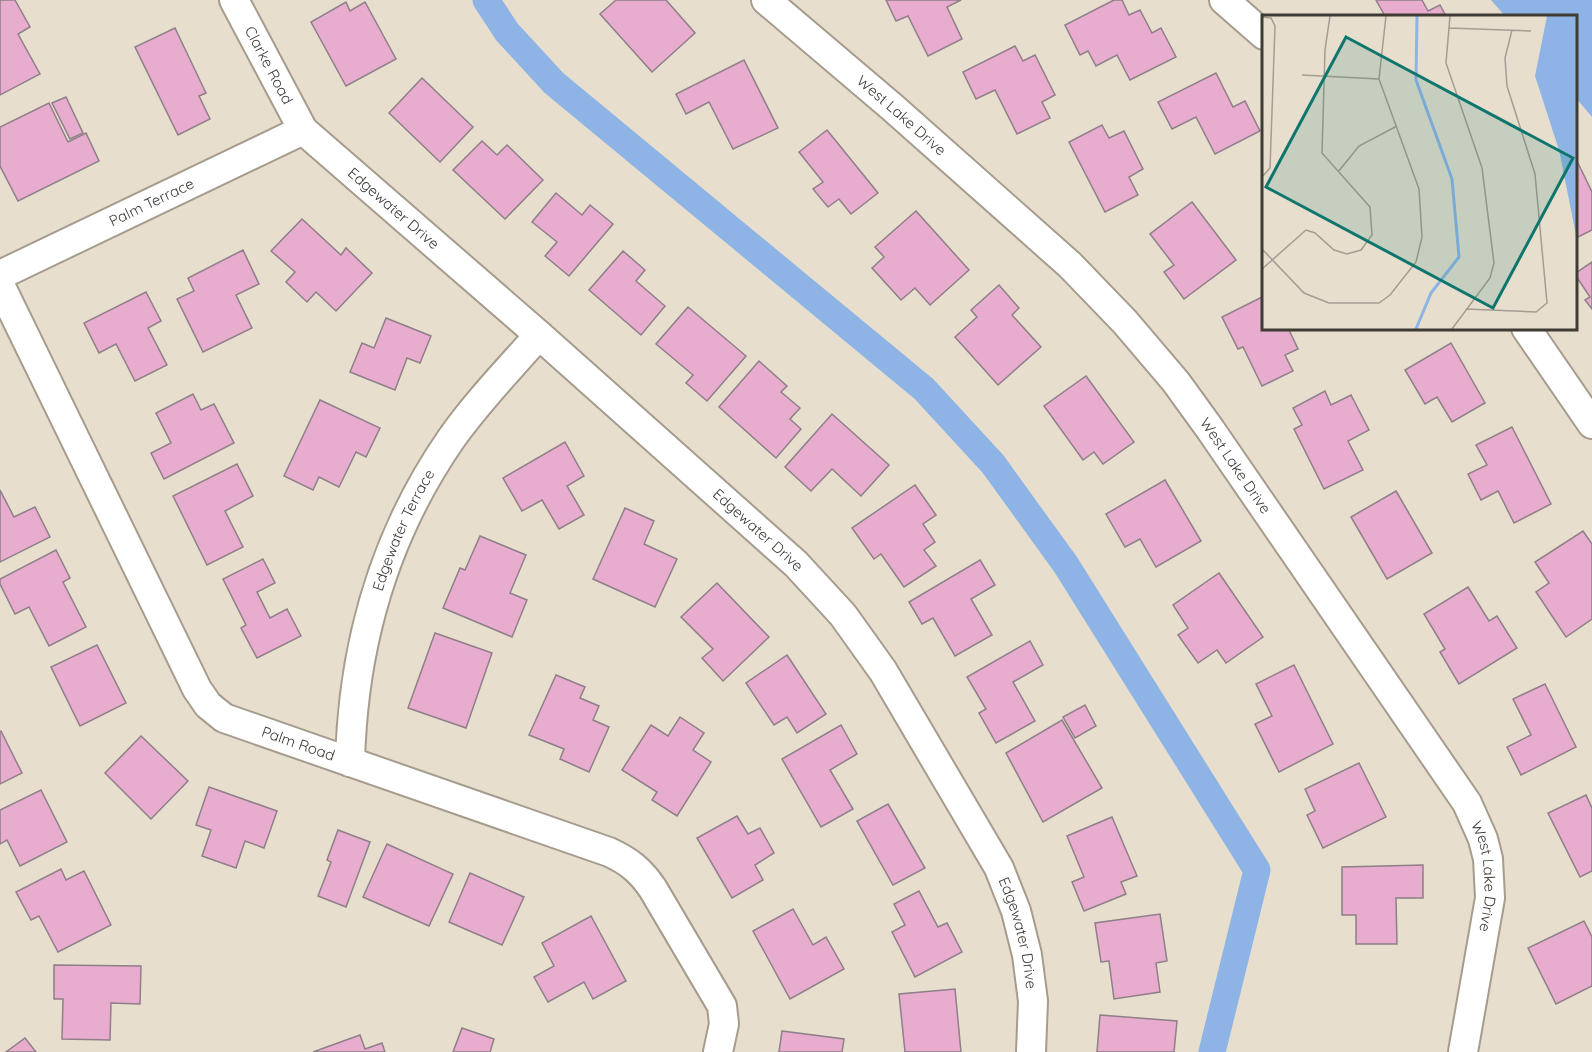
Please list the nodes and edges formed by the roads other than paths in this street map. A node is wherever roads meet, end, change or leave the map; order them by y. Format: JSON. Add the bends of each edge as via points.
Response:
{"nodes":[{"id":1,"x":234,"y":0,"type":"edge"},
{"id":2,"x":766,"y":0,"type":"edge"},
{"id":3,"x":1224,"y":0,"type":"edge"},
{"id":4,"x":1262,"y":34,"type":"edge"},
{"id":5,"x":303,"y":130,"type":"junction"},
{"id":6,"x":0,"y":275,"type":"edge"},
{"id":7,"x":0,"y":285,"type":"edge"},
{"id":8,"x":1527,"y":330,"type":"edge"},
{"id":9,"x":539,"y":335,"type":"junction"},
{"id":10,"x":1592,"y":424,"type":"edge"},
{"id":11,"x":350,"y":762,"type":"junction"},
{"id":12,"x":718,"y":1052,"type":"edge"},
{"id":13,"x":1031,"y":1052,"type":"edge"},
{"id":14,"x":1463,"y":1052,"type":"edge"}],
"edges":[{"from":1,"to":5,"type":"street","name":"Clarke Road"},
{"from":2,"to":14,"type":"street","name":"West Lake Drive","via":[[1061,257],[1125,322],[1210,429],[1467,803],[1484,839],[1490,898]]},
{"from":3,"to":4,"type":"street"},
{"from":5,"to":6,"type":"street","name":"Palm Terrace"},
{"from":5,"to":9,"type":"street","name":"Edgewater Drive"},
{"from":7,"to":11,"type":"street","name":"Palm Road","via":[[208,705],[224,718]]},
{"from":8,"to":10,"type":"street"},
{"from":9,"to":11,"type":"street","name":"Edgewater Terrace","via":[[450,440],[416,496],[388,555],[358,660]]},
{"from":9,"to":13,"type":"street","name":"Edgewater Drive","via":[[796,564],[843,615],[883,671],[999,868],[1016,911],[1033,1000]]},
{"from":11,"to":12,"type":"street","name":"Palm Road","via":[[627,860],[653,888],[722,1006],[724,1024]]}]}
